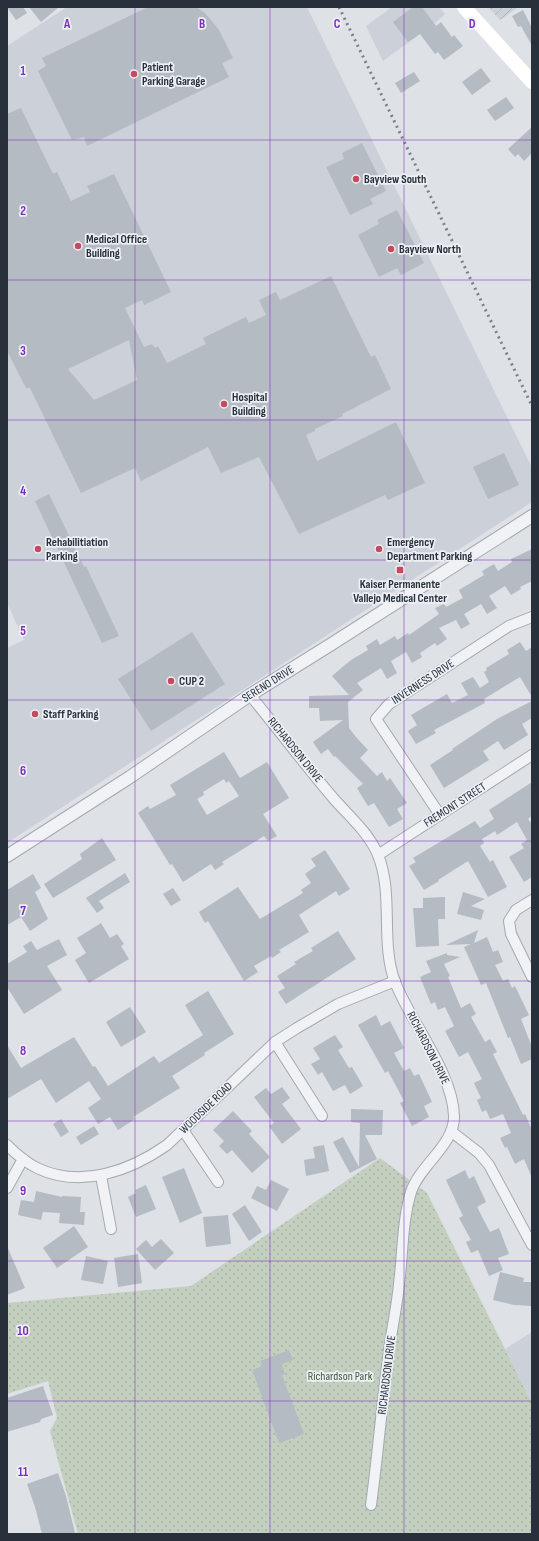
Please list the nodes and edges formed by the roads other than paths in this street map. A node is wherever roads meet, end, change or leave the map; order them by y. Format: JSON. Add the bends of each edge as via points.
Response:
{"nodes":[{"id":1,"x":464,"y":7,"type":"edge"},
{"id":2,"x":532,"y":82,"type":"edge"},
{"id":3,"x":532,"y":516,"type":"edge"},
{"id":4,"x":532,"y":617,"type":"edge"},
{"id":5,"x":250,"y":695,"type":"junction"},
{"id":6,"x":532,"y":755,"type":"edge"},
{"id":7,"x":440,"y":815,"type":"junction"},
{"id":8,"x":378,"y":855,"type":"junction"},
{"id":9,"x":7,"y":856,"type":"edge"},
{"id":10,"x":532,"y":900,"type":"edge"},
{"id":11,"x":532,"y":977,"type":"edge"},
{"id":12,"x":395,"y":981,"type":"junction"},
{"id":13,"x":275,"y":1042,"type":"junction"},
{"id":14,"x":322,"y":1116,"type":"dead end"},
{"id":15,"x":183,"y":1130,"type":"junction"},
{"id":16,"x":452,"y":1132,"type":"junction"},
{"id":17,"x":7,"y":1145,"type":"edge"},
{"id":18,"x":23,"y":1159,"type":"junction"},
{"id":19,"x":101,"y":1176,"type":"junction"},
{"id":20,"x":218,"y":1182,"type":"dead end"},
{"id":21,"x":7,"y":1188,"type":"edge"},
{"id":22,"x":111,"y":1229,"type":"dead end"},
{"id":23,"x":532,"y":1245,"type":"edge"},
{"id":24,"x":371,"y":1505,"type":"dead end"}],
"edges":[{"from":1,"to":2,"type":"main road"},
{"from":3,"to":5,"type":"street","name":"SERENO DRIVE"},
{"from":4,"to":7,"type":"street","name":"INVERNESS DRIVE","via":[[509,626],[389,704],[376,719]]},
{"from":5,"to":8,"type":"street","name":"RICHARDSON DRIVE","via":[[368,837]]},
{"from":5,"to":9,"type":"street","name":"SERENO DRIVE","via":[[130,777]]},
{"from":6,"to":7,"type":"street","name":"FREMONT STREET"},
{"from":7,"to":8,"type":"street","name":"FREMONT STREET"},
{"from":8,"to":12,"type":"street","name":"RICHARDSON DRIVE","via":[[384,880],[388,950]]},
{"from":10,"to":11,"type":"street","via":[[516,910],[509,921],[511,934]]},
{"from":12,"to":13,"type":"street","name":"WOODSIDE ROAD","via":[[338,1004]]},
{"from":12,"to":16,"type":"street","name":"RICHARDSON DRIVE","via":[[441,1069],[451,1095],[454,1117]]},
{"from":13,"to":14,"type":"street"},
{"from":13,"to":15,"type":"street","name":"WOODSIDE ROAD"},
{"from":15,"to":19,"type":"street","name":"WOODSIDE ROAD","via":[[148,1158]]},
{"from":15,"to":20,"type":"street"},
{"from":16,"to":23,"type":"street","via":[[479,1153],[489,1165]]},
{"from":16,"to":24,"type":"street","name":"RICHARDSON DRIVE","via":[[422,1171],[412,1190],[405,1213],[400,1284],[389,1350]]},
{"from":17,"to":18,"type":"street","name":"WOODSIDE ROAD"},
{"from":18,"to":19,"type":"street","name":"WOODSIDE ROAD","via":[[36,1168],[54,1174],[72,1177]]},
{"from":18,"to":21,"type":"street"},
{"from":19,"to":22,"type":"street"}]}
